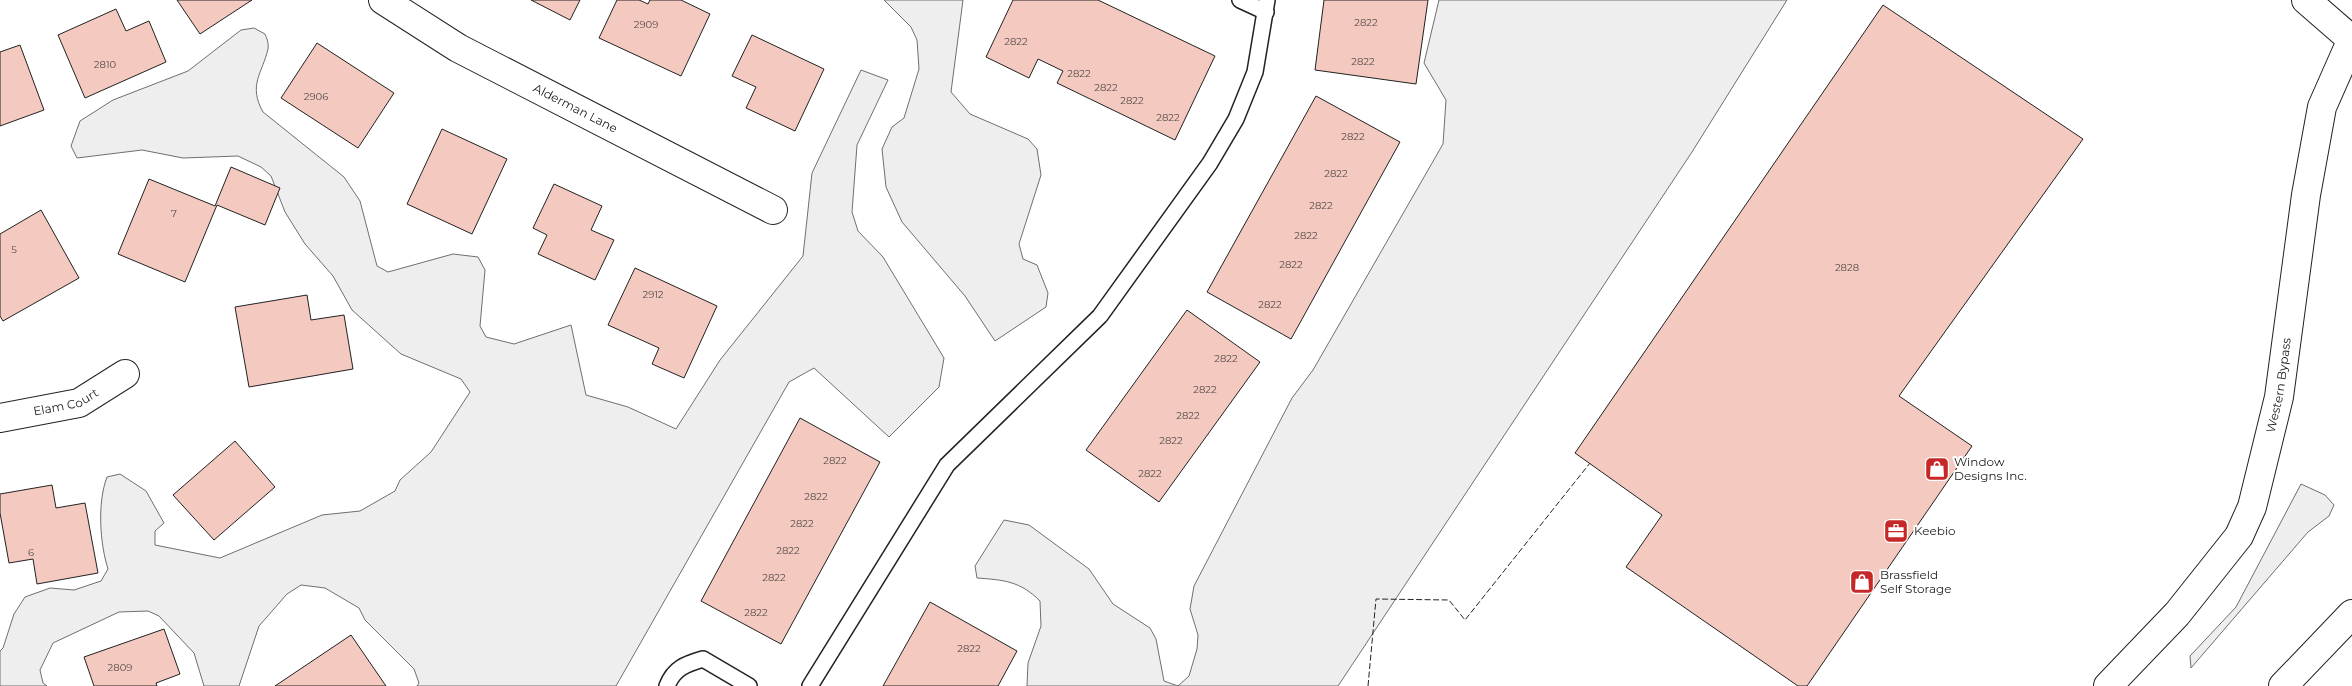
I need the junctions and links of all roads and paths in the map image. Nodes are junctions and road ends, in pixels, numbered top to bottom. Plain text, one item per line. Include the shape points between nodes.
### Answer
1 (383, 0) edge
2 (1240, 0) edge
3 (2306, 0) edge
4 (1266, 6) edge
5 (2352, 39) edge
6 (773, 210) dead end
7 (125, 374) dead end
8 (0, 418) edge
9 (2352, 614) edge
10 (667, 686) edge
11 (749, 686) edge
12 (810, 686) edge
13 (2108, 686) edge
14 (2283, 686) edge

1 - 6 main road, Alderman Lane via 458,48
2 - 4 lane
3 - 5 main road
4 - 12 lane via 1255,72 1236,119 1210,163 1100,316 947,465
5 - 13 main road, Western Bypass via 2322,107 2306,195 2279,396 2252,507 2239,536 2177,614
7 - 8 main road, Elam Court via 78,403
9 - 14 main road
10 - 11 lane via 671,675 684,664 704,659

